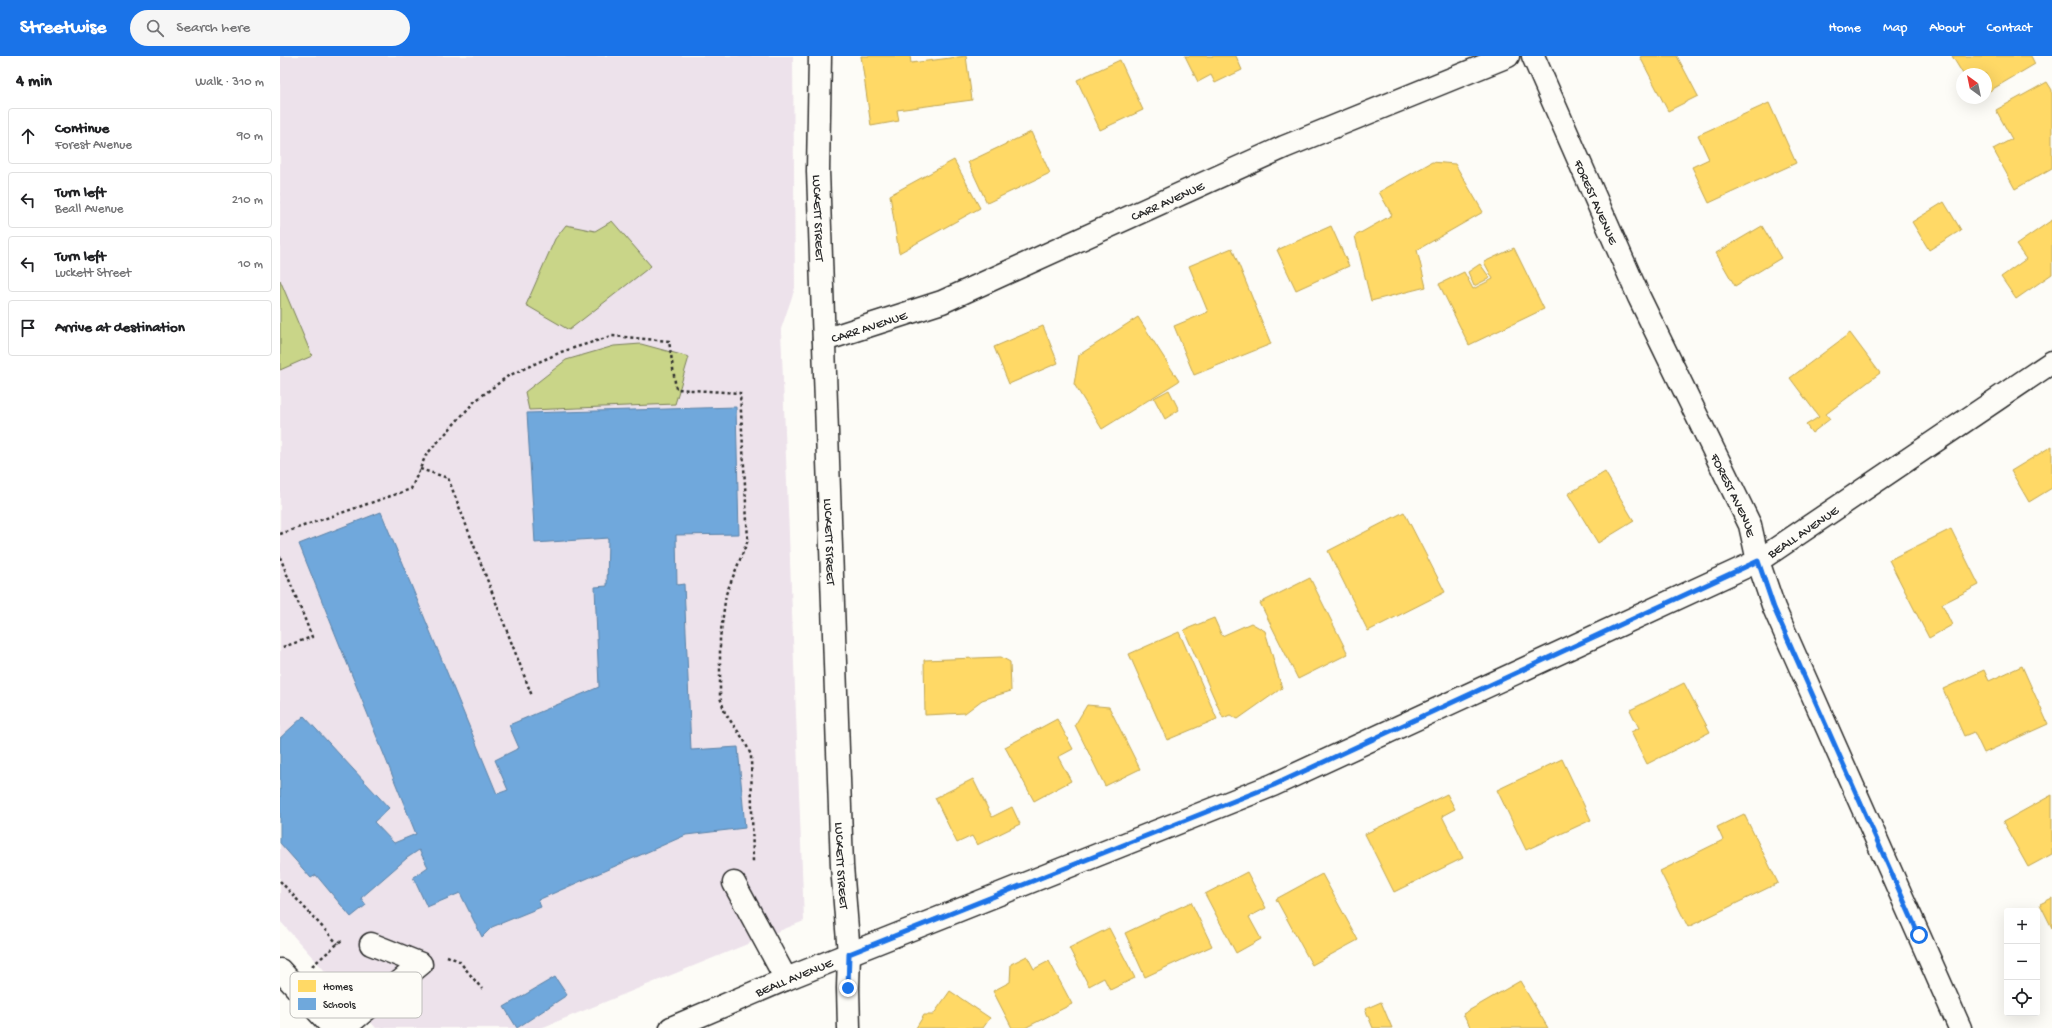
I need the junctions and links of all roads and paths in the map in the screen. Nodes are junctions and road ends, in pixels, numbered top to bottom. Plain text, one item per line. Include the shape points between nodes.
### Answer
1 (820, 56) edge
2 (1508, 56) edge
3 (1533, 56) edge
4 (824, 340) junction
5 (2052, 362) edge
6 (420, 469) junction
7 (280, 534) edge
8 (280, 557) edge
9 (1758, 561) junction
10 (280, 648) edge
11 (532, 696) dead end
12 (753, 867) dead end
13 (280, 881) edge
14 (734, 883) dead end
15 (338, 944) dead end
16 (371, 944) dead end
17 (849, 954) junction
18 (280, 970) edge
19 (411, 972) edge
20 (786, 979) junction
21 (290, 981) edge
22 (324, 1018) edge
23 (356, 1018) edge
24 (333, 1028) edge
25 (344, 1028) edge
26 (670, 1028) edge
27 (849, 1028) edge
28 (1960, 1028) edge

1 - 4 street, LUCKETT STREET via 818,170
2 - 4 street, CARR AVENUE via 1284,147 942,302
3 - 9 street, FOREST AVENUE via 1639,297 1750,526
4 - 17 street, LUCKETT STREET via 842,866
5 - 9 street, BEALL AVENUE
6 - 7 path via 411,489
6 - 11 path via 448,478
6 - 12 path via 426,455 475,401 508,376 561,352 612,336 669,341 676,389 740,393 748,540 726,594 720,638 720,697 725,713 751,755
8 - 10 path via 312,637
9 - 17 street, BEALL AVENUE via 1274,785
9 - 28 street, FOREST AVENUE via 1774,608
13 - 15 path
14 - 20 street
16 - 19 street via 421,964
17 - 20 street, BEALL AVENUE
17 - 27 street, LUCKETT STREET
18 - 21 street
20 - 26 street, BEALL AVENUE
22 - 24 street
23 - 25 street

